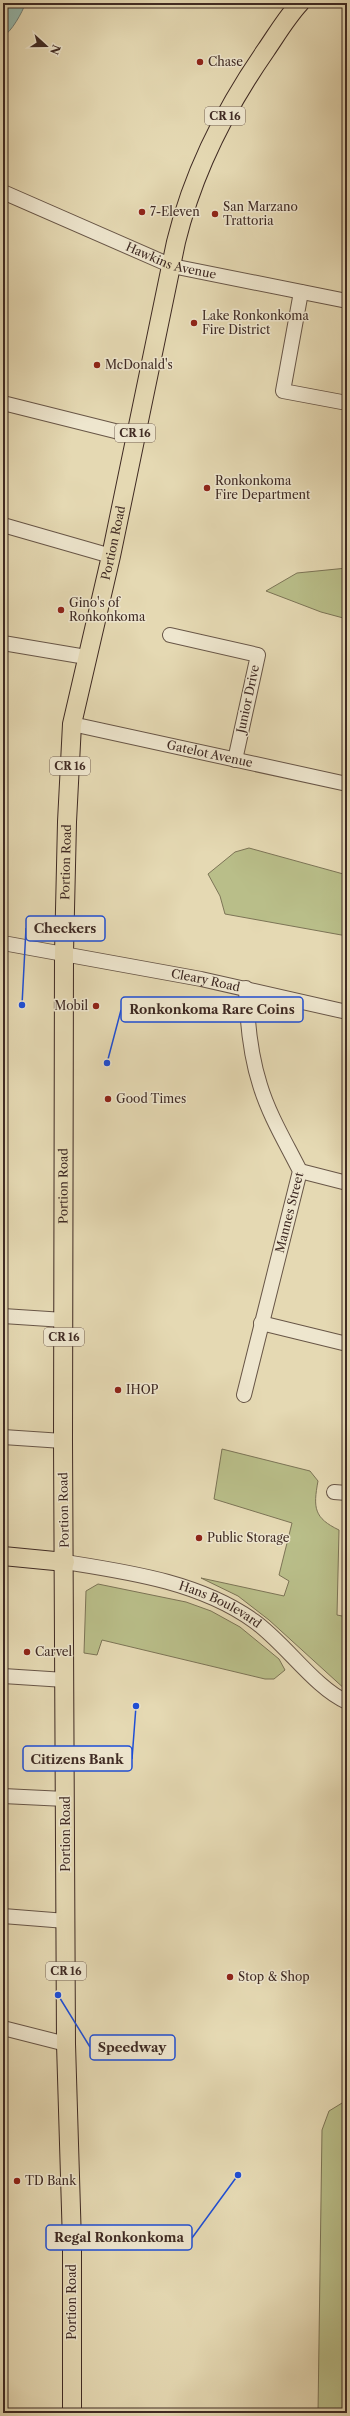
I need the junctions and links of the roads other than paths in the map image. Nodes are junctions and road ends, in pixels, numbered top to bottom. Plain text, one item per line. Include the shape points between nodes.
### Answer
1 (300, 3) edge
2 (3, 192) edge
3 (172, 266) junction
4 (300, 292) junction
5 (347, 301) edge
6 (3, 403) edge
7 (347, 403) edge
8 (135, 436) junction
9 (3, 525) edge
10 (111, 556) junction
11 (170, 635) dead end
12 (3, 643) edge
13 (86, 657) junction
14 (72, 724) junction
15 (235, 760) junction
16 (347, 784) edge
17 (3, 943) edge
18 (64, 953) junction
19 (246, 988) junction
20 (347, 1012) edge
21 (300, 1171) junction
22 (347, 1183) edge
23 (3, 1316) edge
24 (64, 1320) junction
25 (261, 1323) junction
26 (347, 1344) edge
27 (244, 1394) dead end
28 (3, 1437) edge
29 (63, 1441) junction
30 (3, 1556) edge
31 (64, 1562) junction
32 (3, 1676) edge
33 (65, 1680) junction
34 (347, 1702) edge
35 (3, 1796) edge
36 (65, 1799) junction
37 (3, 1916) edge
38 (66, 1921) junction
39 (3, 2028) edge
40 (66, 2044) junction
41 (72, 2413) edge

1 - 3 main road, Portion Road / CR 16 via 252,71 212,140 190,191
2 - 3 street, Hawkins Avenue
3 - 4 street, Hawkins Avenue
3 - 8 main road, Portion Road / CR 16
4 - 5 street, Hawkins Avenue
4 - 7 street via 282,391
6 - 8 street
8 - 10 main road, Portion Road / CR 16
9 - 10 street
10 - 13 main road, Portion Road / CR 16
11 - 15 street, Junior Drive via 258,655
12 - 13 street
13 - 14 main road, Portion Road / CR 16
14 - 15 street, Gatelot Avenue
14 - 18 main road, Portion Road / CR 16
15 - 16 street, Gatelot Avenue
17 - 18 street, Cleary Road
18 - 19 street, Cleary Road
18 - 24 main road, Portion Road / CR 16
19 - 20 street, Cleary Road
19 - 21 street, Mannes Street via 248,1034 259,1084
21 - 22 street
21 - 25 street, Mannes Street
23 - 24 street
24 - 29 main road, Portion Road / CR 16
25 - 26 street
25 - 27 street, Mannes Street
28 - 29 street
29 - 31 main road, Portion Road / CR 16
30 - 31 main road
31 - 33 main road, Portion Road / CR 16
31 - 34 street, Hans Boulevard via 127,1572 174,1584 223,1603 254,1620 336,1697
32 - 33 street
33 - 36 main road, Portion Road / CR 16
35 - 36 street
36 - 38 main road, Portion Road / CR 16
37 - 38 street
38 - 40 main road, Portion Road / CR 16
39 - 40 street
40 - 41 main road, Portion Road / CR 16 via 72,2243

